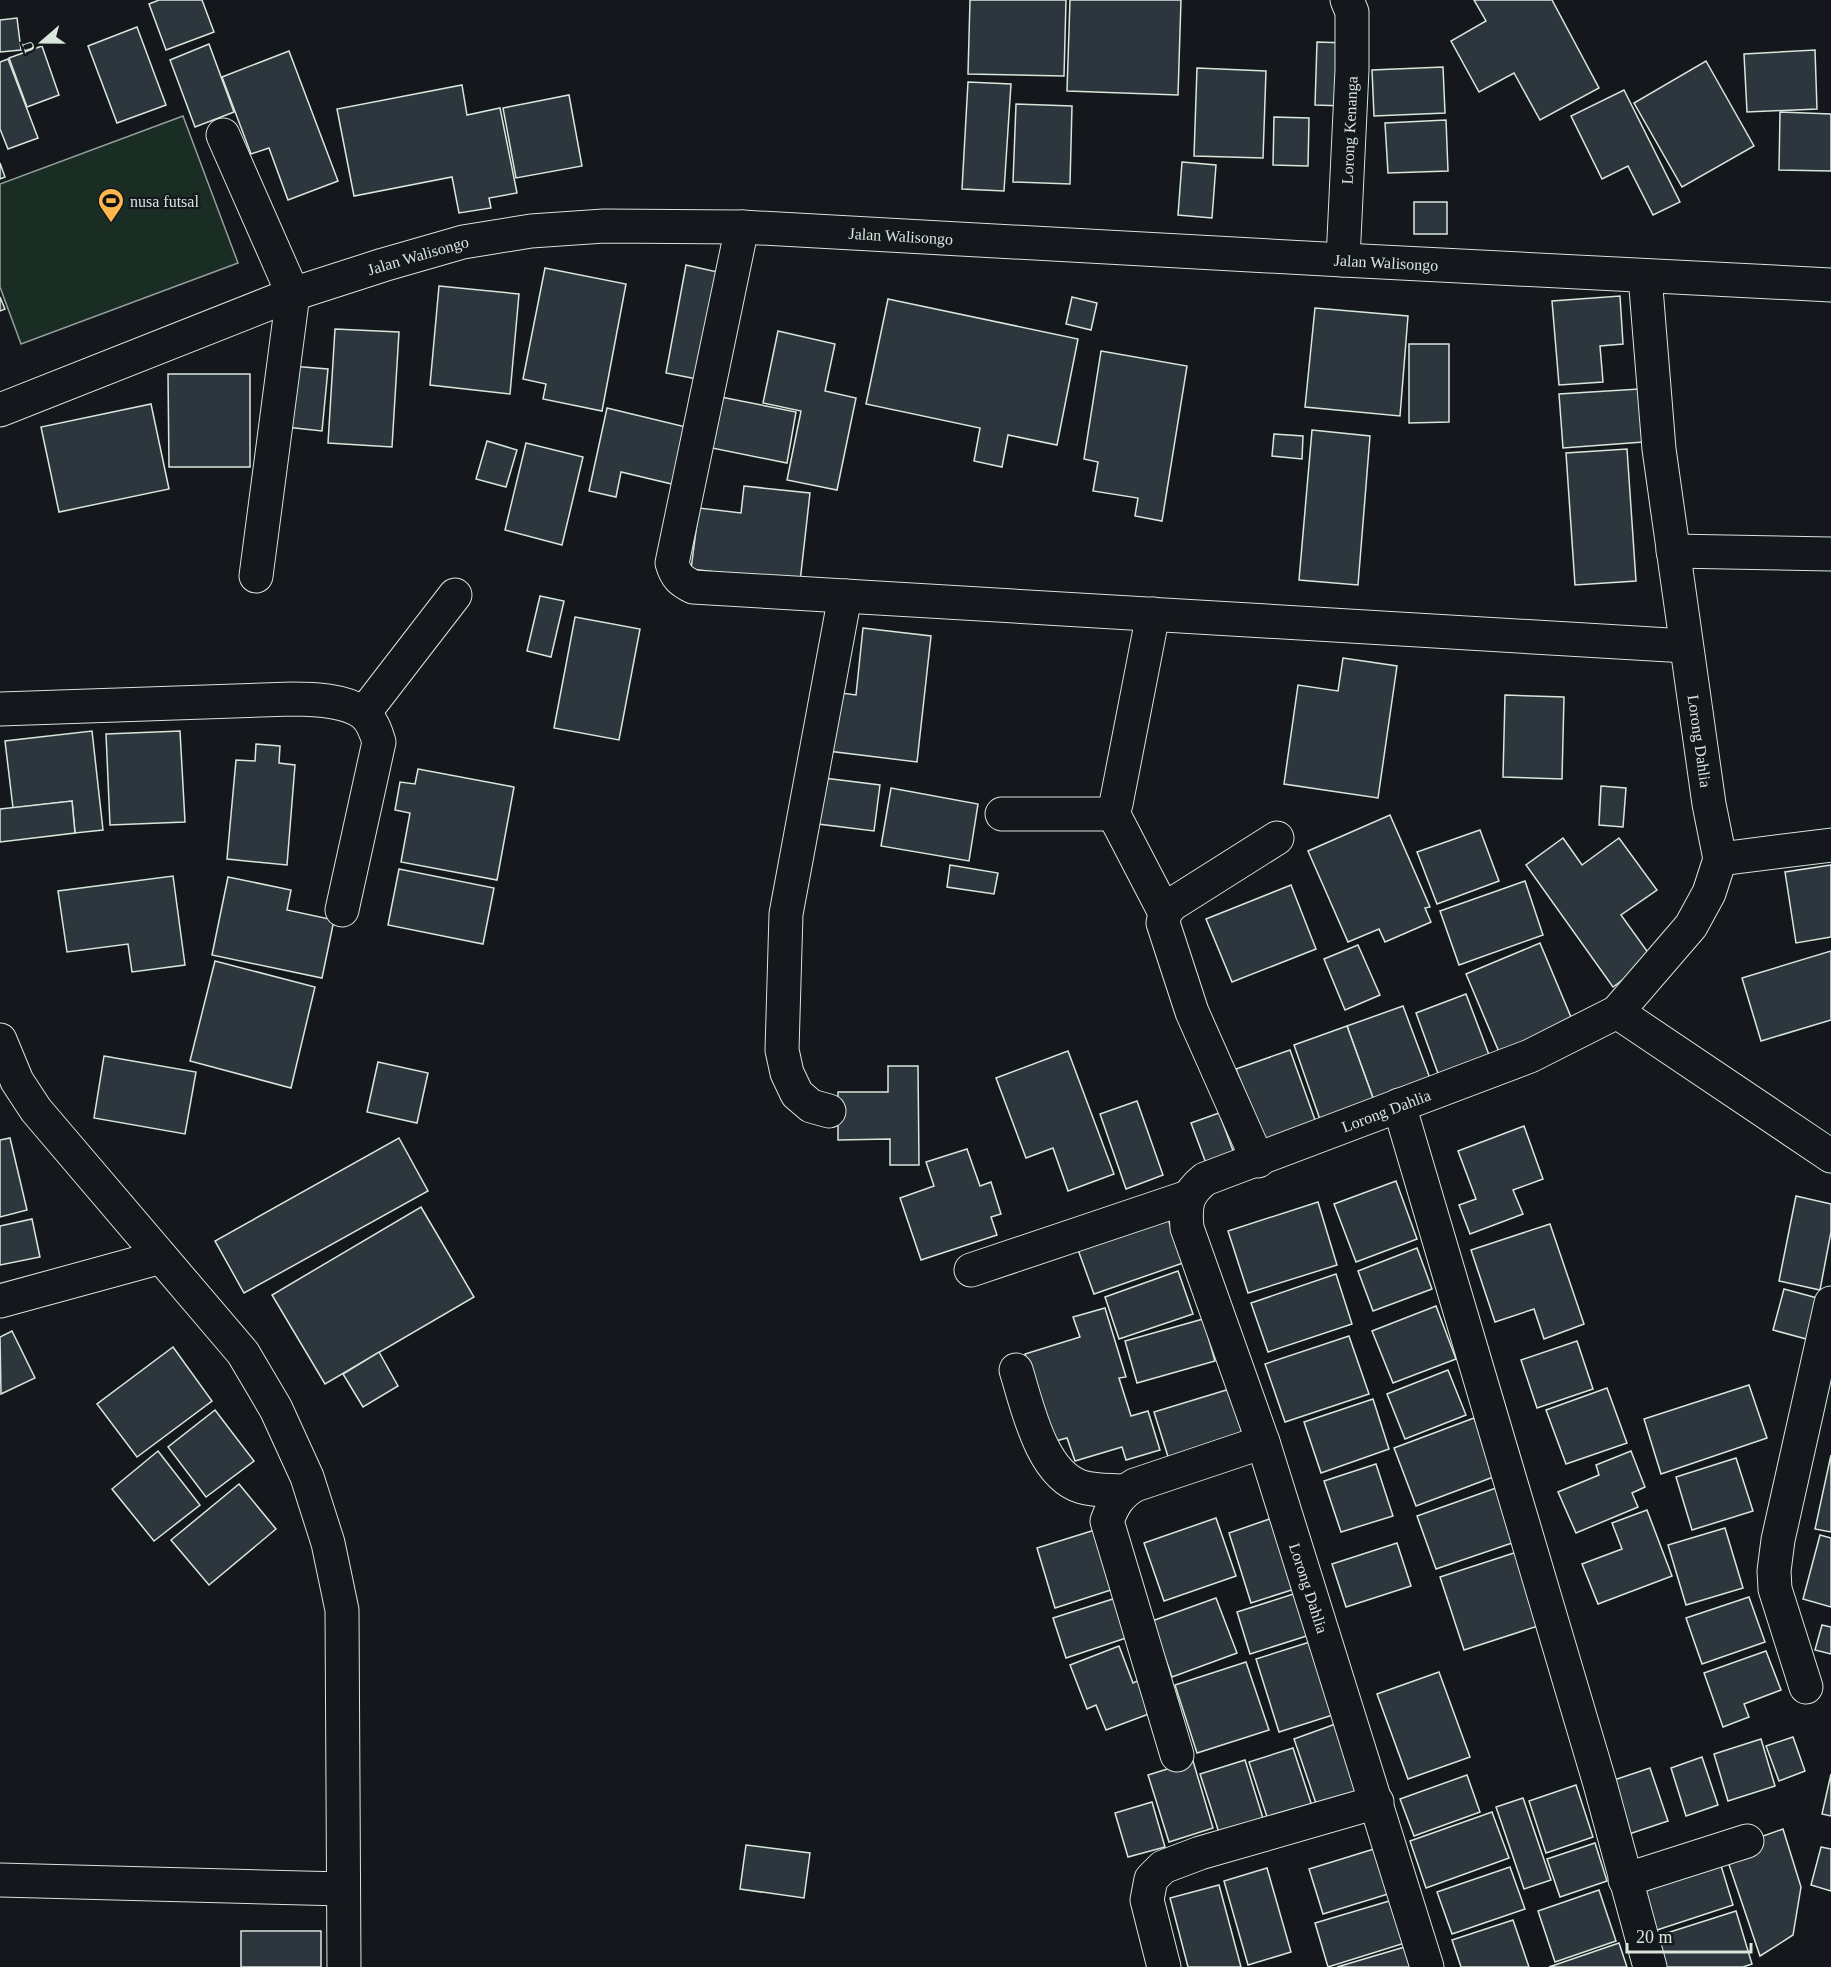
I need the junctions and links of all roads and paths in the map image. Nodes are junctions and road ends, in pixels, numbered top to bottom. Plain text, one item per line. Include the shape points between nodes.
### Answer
1 (1347, 0) edge
2 (223, 135) dead end
3 (742, 226) junction
4 (1343, 260) junction
5 (1645, 276) junction
6 (1831, 285) edge
7 (293, 294) junction
8 (0, 410) edge
9 (1673, 551) junction
10 (1831, 554) edge
11 (256, 576) dead end
12 (455, 595) dead end
13 (845, 596) junction
14 (1153, 614) junction
15 (1686, 646) junction
16 (0, 709) edge
17 (364, 713) junction
18 (1112, 811) junction
19 (1002, 814) dead end
20 (1277, 838) dead end
21 (1831, 845) edge
22 (1720, 859) junction
23 (342, 910) dead end
24 (1165, 913) junction
25 (1617, 1012) junction
26 (0, 1040) edge
27 (1399, 1106) junction
28 (829, 1111) dead end
29 (1831, 1156) edge
30 (1258, 1161) junction
31 (1188, 1197) junction
32 (161, 1257) junction
33 (970, 1270) dead end
34 (0, 1302) edge
35 (1831, 1303) edge
36 (1016, 1370) dead end
37 (1263, 1442) junction
38 (1124, 1491) junction
39 (1806, 1687) dead end
40 (1177, 1755) dead end
41 (1377, 1802) junction
42 (1748, 1841) dead end
43 (0, 1880) edge
44 (1625, 1880) junction
45 (343, 1889) junction
46 (344, 1967) edge
47 (1164, 1967) edge
48 (1427, 1967) edge
49 (1650, 1967) edge

1 - 4 street, Lorong Kenanga via 1352,12 1352,70
2 - 7 street
3 - 4 street, Jalan Walisongo
3 - 7 street, Jalan Walisongo via 604,226 520,233 463,242
3 - 13 street via 672,563 675,574 693,588
4 - 5 street, Jalan Walisongo
5 - 6 street, Jalan Walisongo
5 - 9 street, Lorong Dahlia via 1659,449
7 - 8 street, Jalan Walisongo
7 - 11 street
9 - 10 street
9 - 15 street, Lorong Dahlia
12 - 17 street
13 - 14 street
13 - 28 street via 786,914 782,1039 787,1073 797,1094 811,1106
14 - 15 street
14 - 18 street
15 - 22 street, Lorong Dahlia
16 - 17 street via 321,699
17 - 23 street via 379,742
18 - 19 street
18 - 24 street
20 - 24 street via 1170,905
21 - 22 street
22 - 25 street, Lorong Dahlia via 1709,893 1691,926
24 - 30 street via 1163,923 1192,1012
25 - 27 street, Lorong Dahlia via 1530,1056
25 - 29 street
26 - 32 street via 17,1081 36,1110
27 - 30 street, Lorong Dahlia
27 - 44 street
30 - 31 street, Lorong Dahlia via 1205,1179
31 - 33 street
31 - 37 street, Lorong Dahlia via 1187,1228
32 - 34 street
32 - 45 street via 243,1353 276,1409 307,1478 327,1543 342,1610
35 - 39 street via 1774,1571 1775,1589
36 - 38 street via 1040,1445 1051,1463 1081,1487
37 - 38 street
37 - 41 street, Lorong Dahlia
38 - 40 street via 1113,1504 1107,1521
41 - 47 street via 1162,1867 1151,1879 1147,1900
41 - 48 street, Lorong Dahlia
42 - 44 street
43 - 45 street
44 - 49 street
45 - 46 street

